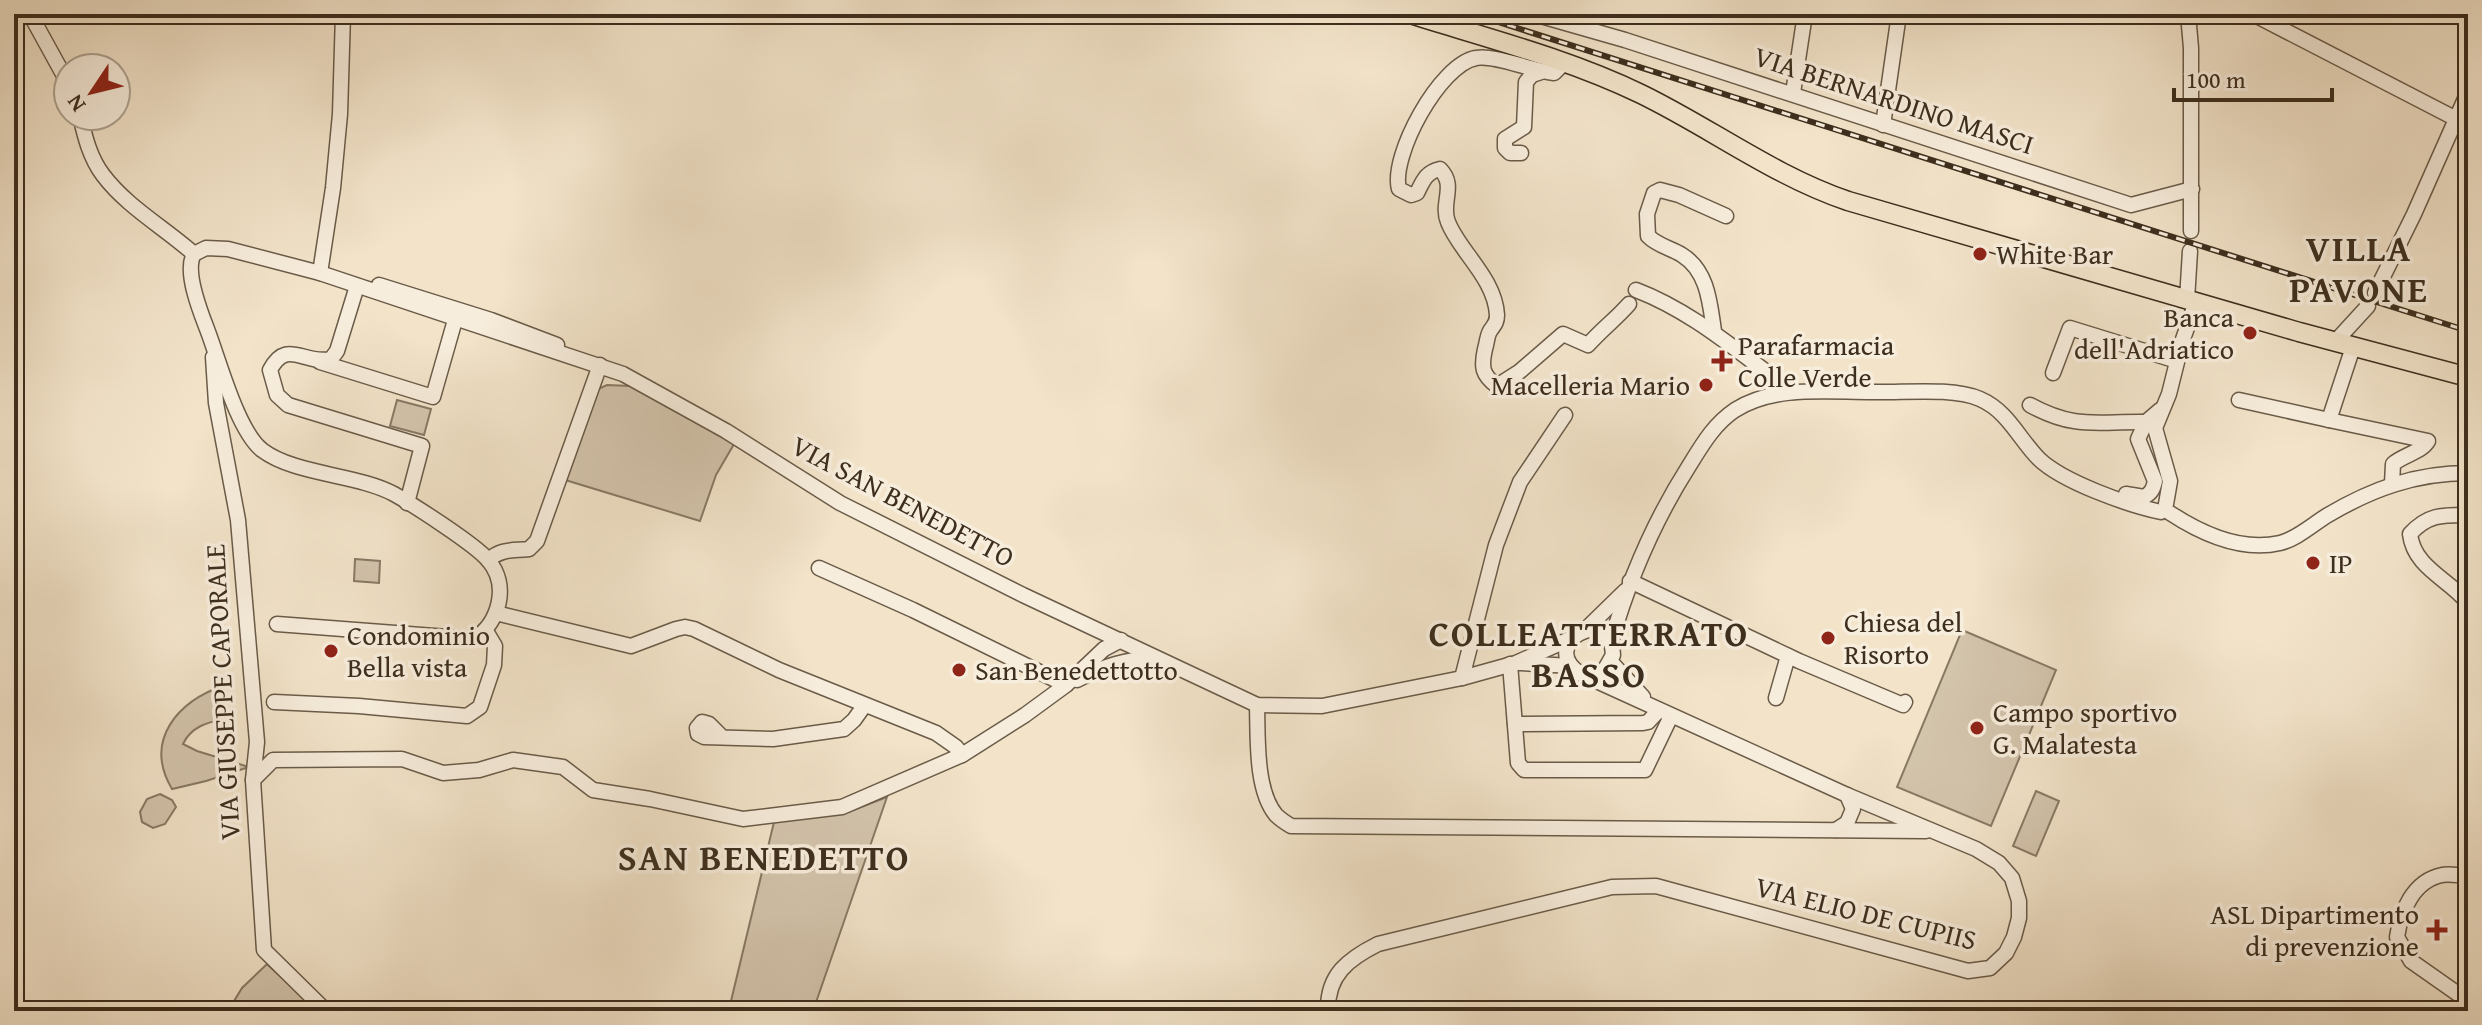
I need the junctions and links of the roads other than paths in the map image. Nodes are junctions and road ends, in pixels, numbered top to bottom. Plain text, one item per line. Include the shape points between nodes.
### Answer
1 (30, 14) edge
2 (343, 14) edge
3 (1410, 14) edge
4 (1534, 14) edge
5 (1805, 14) edge
6 (1899, 14) edge
7 (2188, 14) edge
8 (2253, 14) edge
9 (52, 54) edge
10 (1563, 64) junction
11 (1541, 72) junction
12 (2468, 92) edge
13 (1793, 93) junction
14 (2461, 122) edge
15 (1883, 125) junction
16 (83, 132) edge
17 (1521, 153) dead end
18 (2192, 189) junction
19 (1726, 216) dead end
20 (2191, 231) dead end
21 (2190, 251) dead end
22 (194, 254) junction
23 (320, 273) junction
24 (357, 286) junction
25 (1636, 290) dead end
26 (2191, 301) junction
27 (1629, 304) dead end
28 (455, 320) junction
29 (1714, 331) junction
30 (213, 345) junction
31 (2344, 345) junction
32 (2407, 360) junction
33 (2177, 361) junction
34 (320, 362) junction
35 (600, 365) junction
36 (2468, 365) edge
37 (2053, 373) dead end
38 (2468, 377) edge
39 (2468, 389) edge
40 (1794, 392) junction
41 (2239, 400) dead end
42 (2030, 405) dead end
43 (2163, 407) junction
44 (1565, 415) dead end
45 (2329, 420) junction
46 (2146, 422) junction
47 (2059, 473) junction
48 (2468, 473) edge
49 (2392, 484) junction
50 (407, 503) junction
51 (2165, 510) junction
52 (2468, 515) edge
53 (488, 560) junction
54 (819, 568) dead end
55 (1628, 586) junction
56 (2468, 603) edge
57 (496, 613) junction
58 (277, 624) dead end
59 (1093, 627) junction
60 (486, 631) junction
61 (1579, 634) junction
62 (1121, 640) junction
63 (1611, 642) junction
64 (1788, 656) junction
65 (1161, 658) junction
66 (1103, 659) junction
67 (1611, 662) junction
68 (1513, 664) junction
69 (1571, 666) junction
70 (1587, 676) junction
71 (1462, 678) junction
72 (1066, 685) junction
73 (1776, 698) dead end
74 (274, 702) dead end
75 (1905, 702) dead end
76 (1257, 705) junction
77 (864, 706) junction
78 (1661, 711) junction
79 (1515, 724) junction
80 (722, 737) dead end
81 (962, 755) junction
82 (253, 780) junction
83 (1847, 795) junction
84 (1836, 830) junction
85 (1932, 831) junction
86 (2468, 876) edge
87 (2468, 1001) edge
88 (326, 1011) edge
89 (1328, 1011) edge

1 - 9 street
2 - 23 street via 335,173
3 - 10 main road
4 - 13 street, VIA BERNARDINO MASCI
5 - 13 street
6 - 15 street
7 - 18 street
8 - 14 street
10 - 11 street via 1554,73
10 - 26 main road via 1655,101 1833,196
11 - 17 street via 1526,82 1524,127 1505,139 1510,153
11 - 27 street via 1480,57 1452,71 1415,123 1397,174 1399,189 1411,195 1432,171 1440,169 1447,176 1448,225 1477,264 1496,307 1482,365 1485,377 1497,386 1563,334 1588,345
12 - 14 street
13 - 15 street, VIA BERNARDINO MASCI
14 - 31 street
15 - 18 street, VIA BERNARDINO MASCI via 2131,205
16 - 22 street via 103,175
18 - 20 street
19 - 29 street via 1660,190 1647,214 1648,236 1691,261 1705,283
21 - 26 street
22 - 23 street, VIA SAN BENEDETTO via 206,248 228,249
22 - 30 street via 189,266
23 - 24 street, VIA SAN BENEDETTO
23 - 35 street via 408,292 541,338
24 - 28 street, VIA SAN BENEDETTO
24 - 34 street via 337,351
25 - 29 street via 1667,301
26 - 31 main road
26 - 33 street
28 - 34 street via 433,397
28 - 35 street, VIA SAN BENEDETTO
29 - 40 street
30 - 50 street via 245,431 261,449 280,460 392,493
30 - 82 street, VIA GIUSEPPE CAPORALE via 216,403 238,520 257,742
31 - 32 main road
31 - 45 street
32 - 36 main road
32 - 38 main road
32 - 39 main road
33 - 37 street via 2063,326
33 - 43 street
34 - 50 street via 288,353 277,357 270,370 277,395 288,405 422,446
35 - 53 street via 537,541 529,549 508,549
35 - 59 street, VIA SAN BENEDETTO via 660,392 840,503
40 - 47 street via 1948,393 1980,399 2006,416 2031,450
40 - 55 street via 1736,410 1712,430 1664,507
41 - 45 street
42 - 46 street via 2092,425
43 - 46 street
43 - 51 street via 2155,428 2170,481
44 - 71 street via 1520,482 1496,545
45 - 49 street via 2428,441 2393,464
46 - 47 street via 2138,439 2155,481 2151,493 2144,497
47 - 51 street via 2129,503
48 - 49 street via 2439,473
49 - 51 street via 2358,498 2284,543 2261,546 2213,538
50 - 53 street
52 - 56 street via 2435,515 2410,534 2420,560
53 - 57 street via 500,590
54 - 72 street
55 - 61 street
55 - 63 street
55 - 64 street
57 - 60 street
57 - 77 street via 631,646 685,627
58 - 60 street via 474,639
59 - 62 street, VIA SAN BENEDETTO
59 - 66 street via 1103,643
60 - 74 street via 495,646 494,665 480,707 467,716
61 - 63 street via 1600,632
61 - 68 street
61 - 69 street via 1567,652
62 - 65 street, VIA SAN BENEDETTO
62 - 66 street
63 - 67 street
64 - 73 street
64 - 75 street
65 - 66 street
65 - 76 street, VIA SAN BENEDETTO
66 - 72 street
67 - 70 street via 1604,671
67 - 78 street
68 - 69 street
68 - 71 street, VIA SAN BENEDETTO
68 - 79 street
69 - 70 street
70 - 78 street, VIA ELIO DE CUPIIS
71 - 76 street, VIA SAN BENEDETTO via 1322,706
72 - 81 street
76 - 84 street via 1266,798 1291,826
77 - 80 street via 844,729 773,739
77 - 81 street via 936,733
78 - 79 street via 1643,723
78 - 79 street via 1647,766 1640,772 1524,770 1518,763
78 - 83 street, VIA ELIO DE CUPIIS
81 - 82 street via 842,807 743,819 593,790 563,767 513,760 443,773 402,759 273,760
82 - 88 street, VIA GIUSEPPE CAPORALE via 264,950
83 - 84 street via 1853,809 1847,823
83 - 85 street, VIA ELIO DE CUPIIS
84 - 85 street
85 - 89 street, VIA ELIO DE CUPIIS via 1976,849 2012,878 2019,918 2006,953 1990,968 1968,971 1656,886 1612,887 1378,944 1351,957 1336,976
86 - 87 street via 2442,875 2417,887 2400,916 2397,937 2411,961

